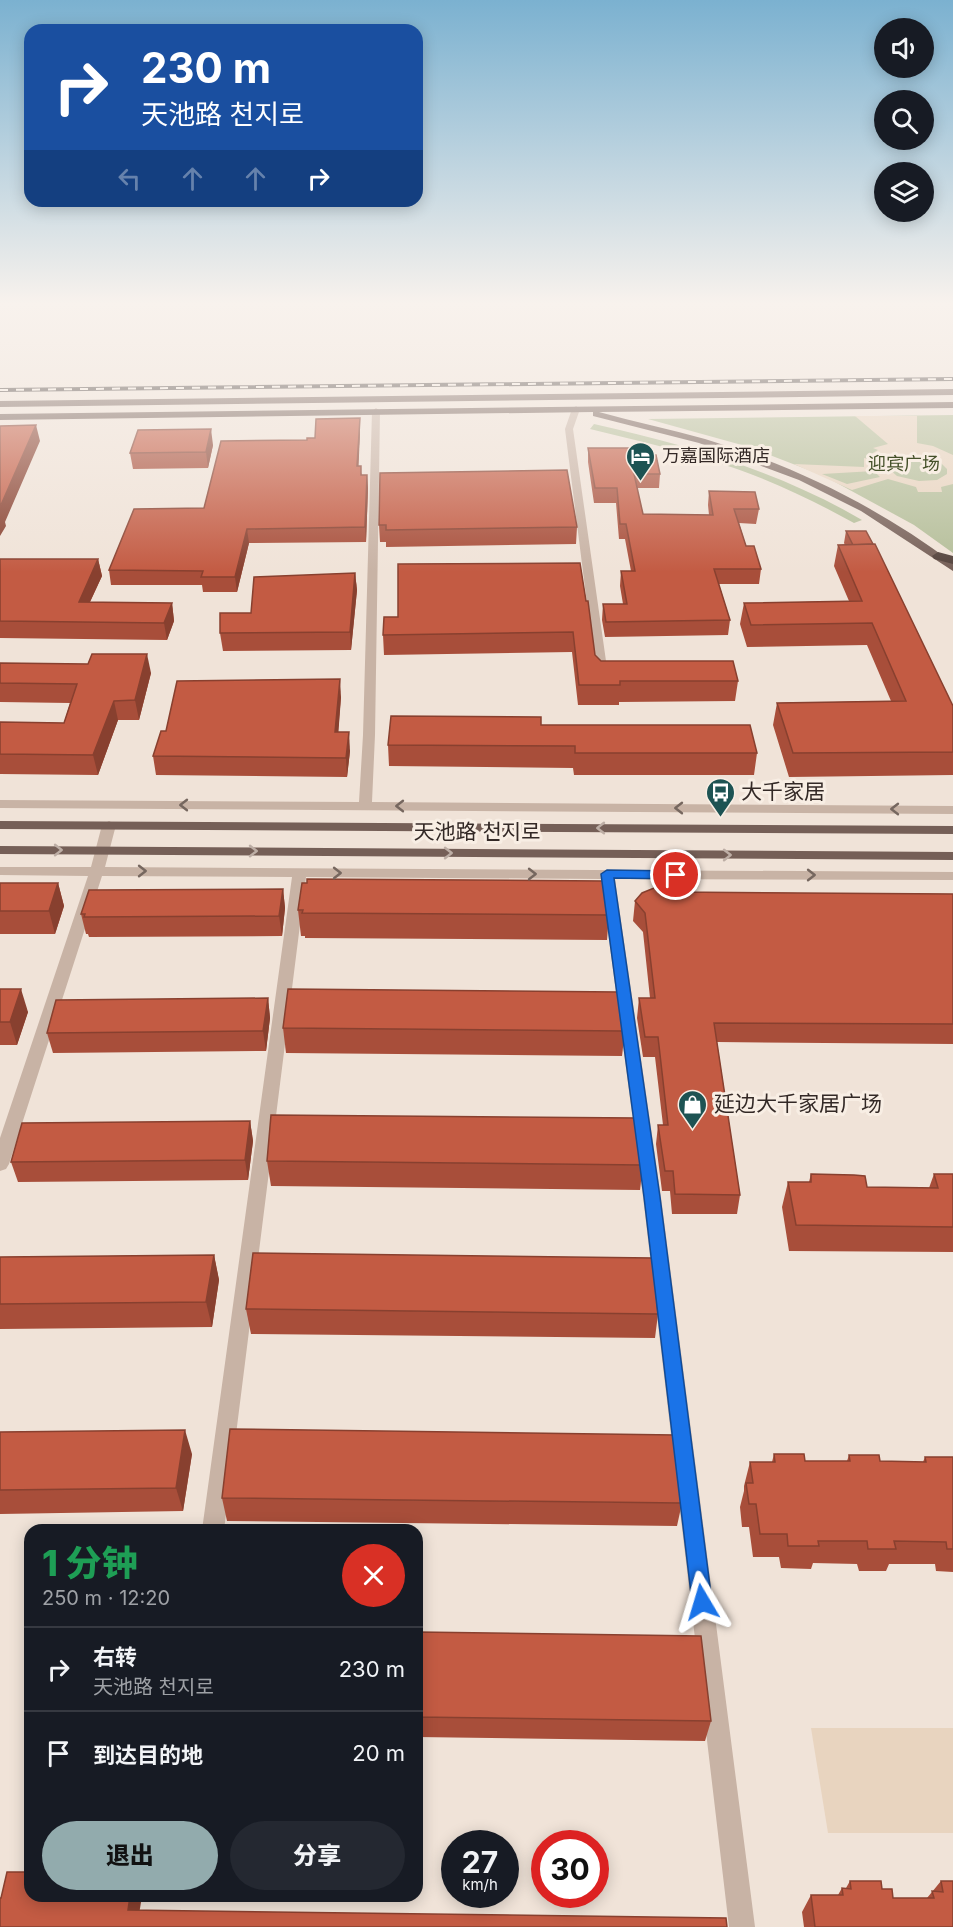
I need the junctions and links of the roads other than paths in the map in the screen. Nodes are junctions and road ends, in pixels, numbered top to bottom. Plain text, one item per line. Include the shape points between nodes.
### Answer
1 (953, 393) edge
2 (532, 396) junction
3 (0, 404) edge
4 (953, 405) edge
5 (576, 409) junction
6 (376, 411) junction
7 (0, 417) edge
8 (938, 556) junction
9 (953, 560) edge
10 (953, 568) edge
11 (602, 675) edge
12 (0, 804) edge
13 (365, 806) junction
14 (953, 810) edge
15 (0, 825) edge
16 (109, 825) junction
17 (953, 830) edge
18 (0, 850) edge
19 (102, 850) junction
20 (953, 856) edge
21 (0, 871) edge
22 (97, 871) junction
23 (300, 872) junction
24 (607, 874) junction
25 (953, 876) edge
26 (0, 1164) edge
27 (214, 1524) edge
28 (742, 1927) edge

1 - 2 main road
2 - 3 main road
2 - 5 main road
4 - 5 main road
5 - 6 main road
5 - 8 main road via 701,441 800,476 871,511
5 - 11 street via 569,429
6 - 7 main road
6 - 13 street
8 - 9 highway
8 - 10 main road
13 -> 12 street, 天池路 천지로
14 -> 13 street, 天池路 천지로
15 - 16 main road, 天池路 천지로
17 -> 16 main road, 天池路 천지로
16 - 19 street
18 -> 19 main road, 天池路 천지로
19 -> 20 main road, 天池路 천지로
19 - 22 street
21 - 22 street, 天池路 천지로
22 -> 23 street, 天池路 천지로
22 - 26 street
23 -> 24 street, 天池路 천지로
23 - 27 street
24 -> 25 street, 天池路 천지로
24 - 28 street via 652,1197

